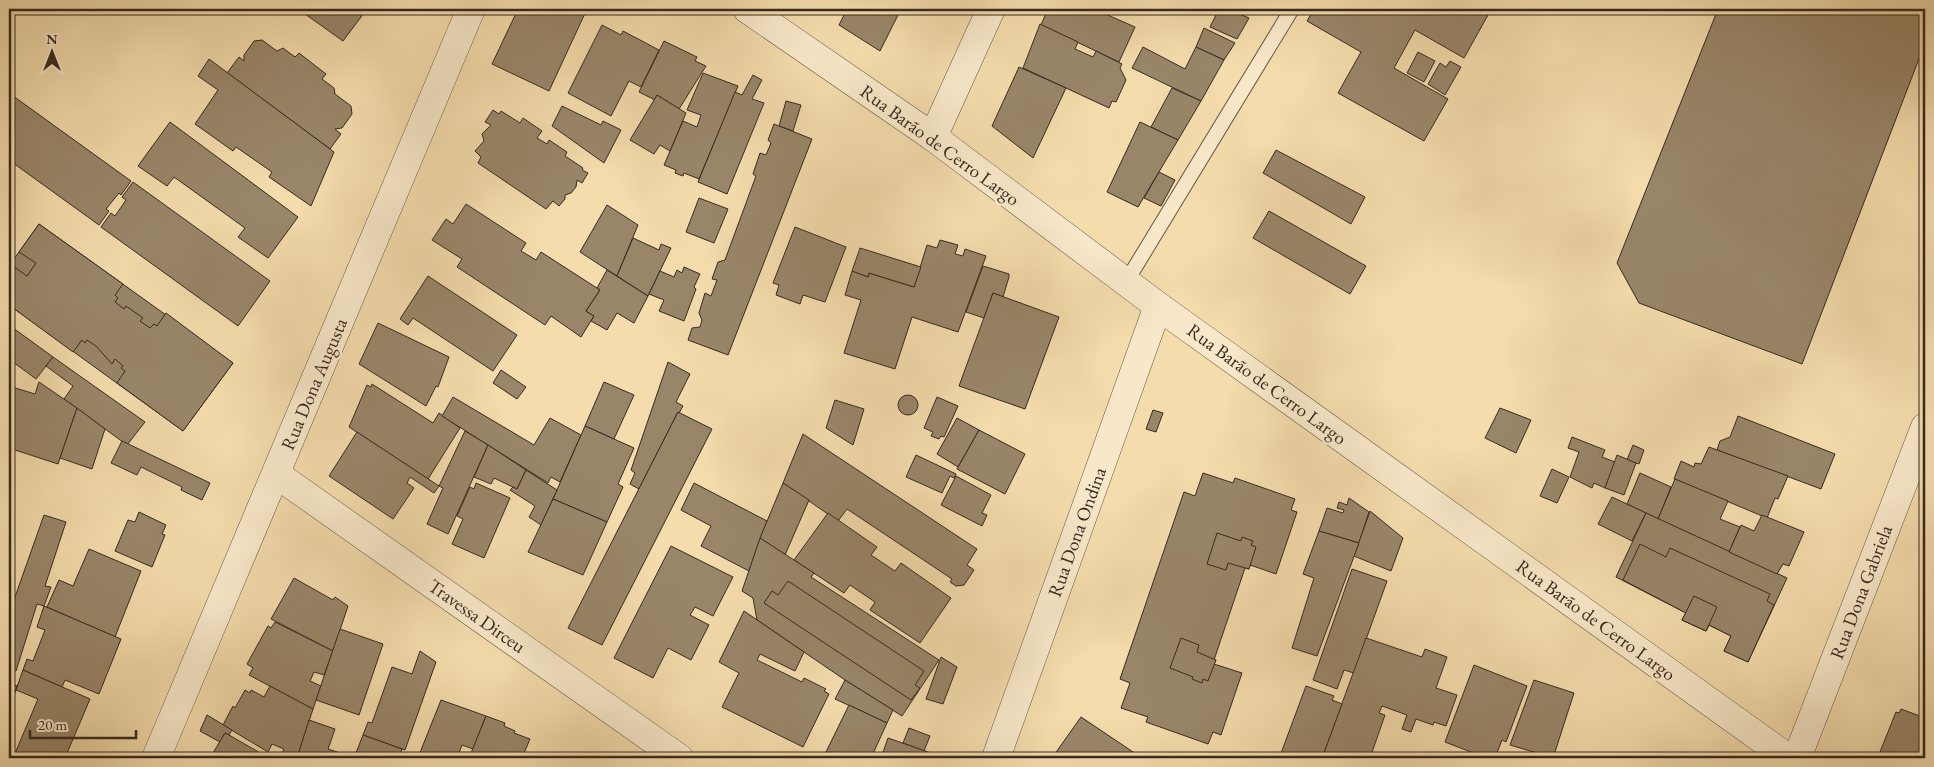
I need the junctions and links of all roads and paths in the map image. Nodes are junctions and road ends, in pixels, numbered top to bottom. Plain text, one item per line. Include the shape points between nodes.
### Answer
1 (471, 9) edge
2 (747, 9) edge
3 (991, 9) edge
4 (1292, 9) edge
5 (933, 137) junction
6 (1126, 282) junction
7 (1158, 306) junction
8 (1925, 427) edge
9 (276, 474) junction
10 (156, 758) edge
11 (679, 758) edge
12 (996, 758) edge
13 (1788, 758) edge
14 (1797, 758) edge

1 - 9 street, Rua Dona Augusta
2 - 5 street, Rua Barão de Cerro Largo
3 - 5 street
4 - 6 lane
5 - 6 street, Rua Barão de Cerro Largo
6 - 7 street, Rua Barão de Cerro Largo
7 - 12 street, Rua Dona Ondina
7 - 13 street, Rua Barão de Cerro Largo
8 - 14 street, Rua Dona Gabriela
9 - 10 street, Rua Dona Augusta
9 - 11 street, Travessa Dirceu

